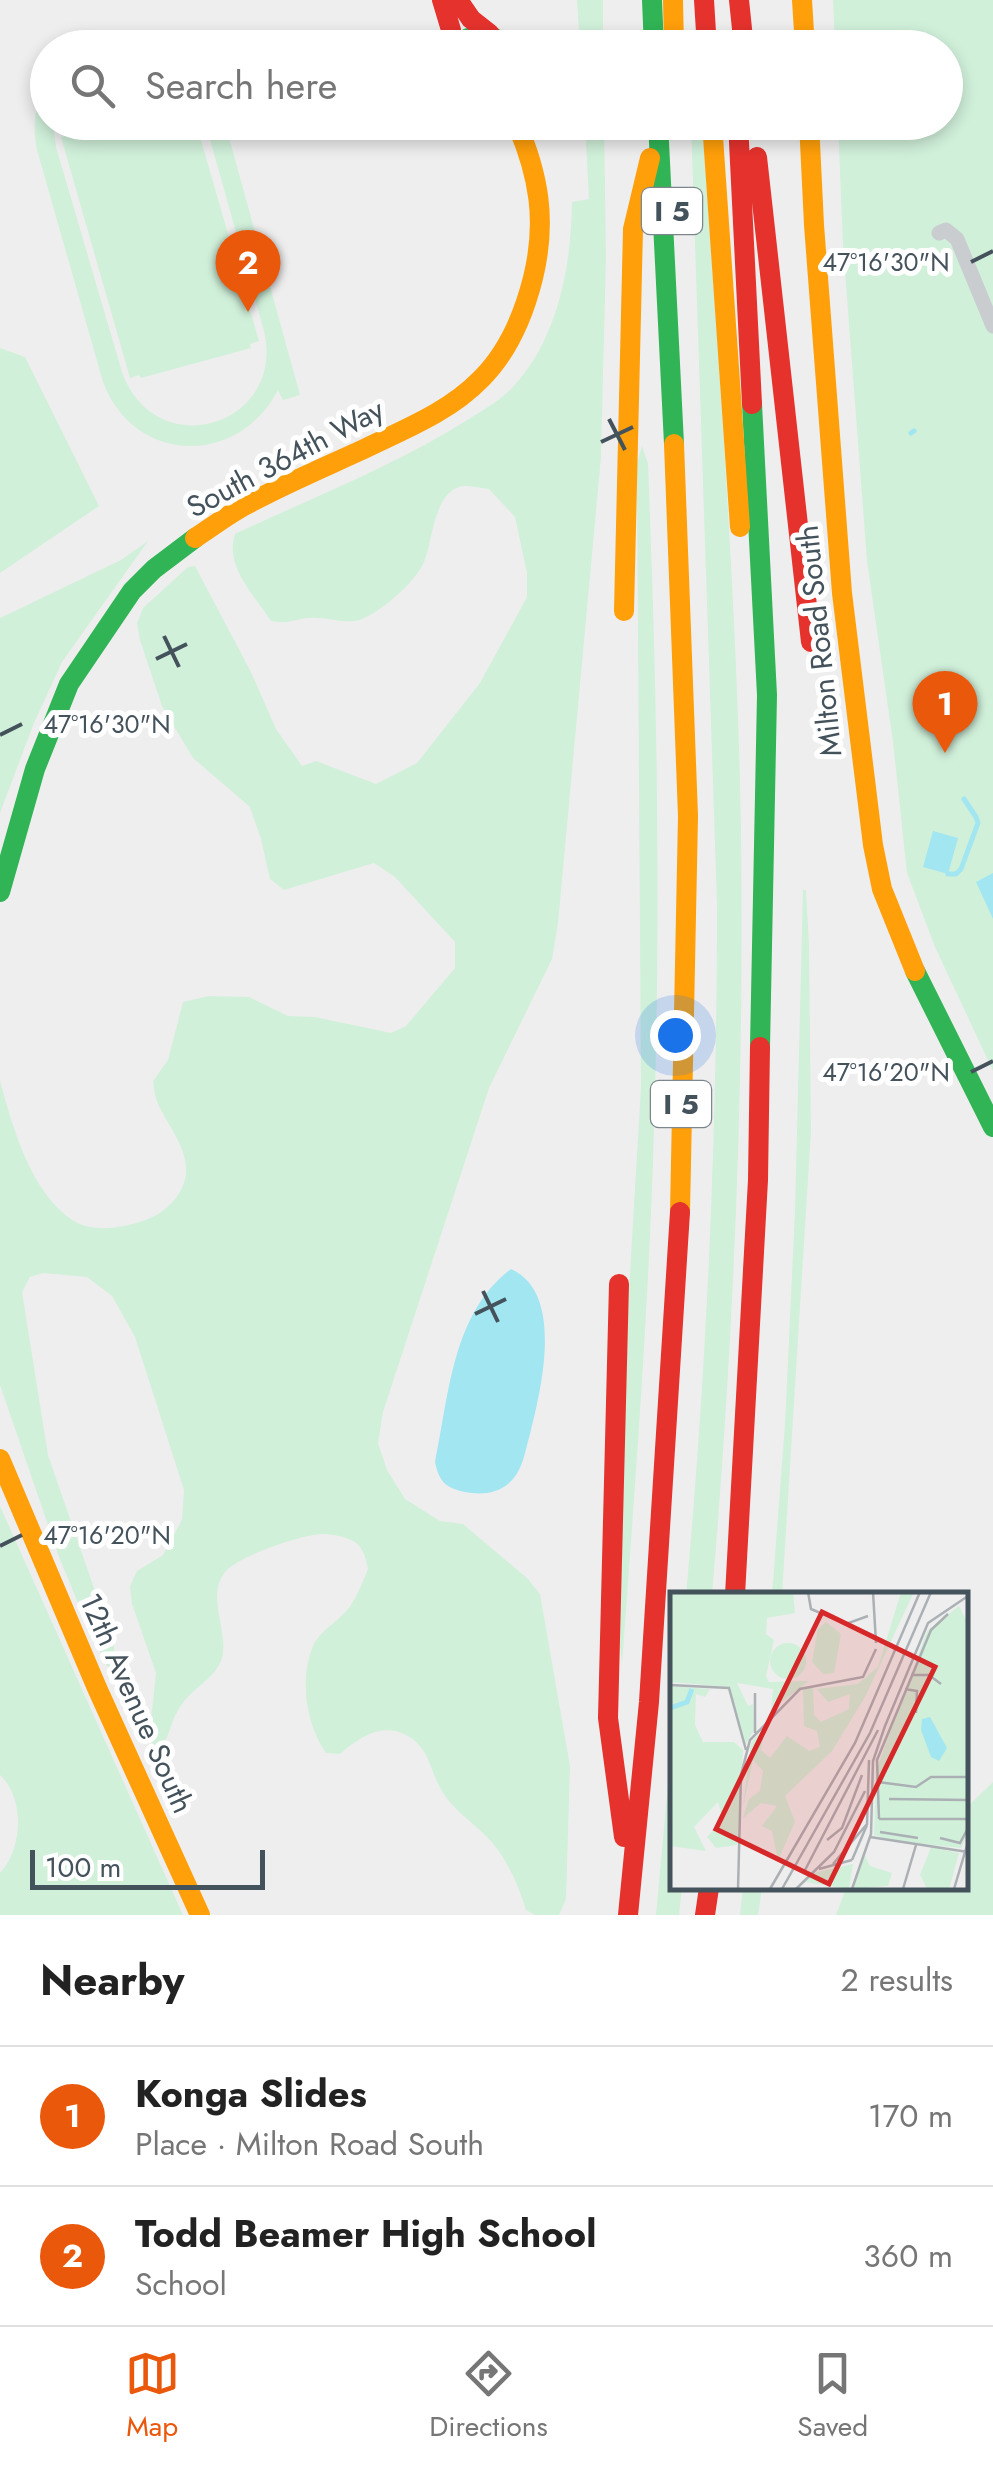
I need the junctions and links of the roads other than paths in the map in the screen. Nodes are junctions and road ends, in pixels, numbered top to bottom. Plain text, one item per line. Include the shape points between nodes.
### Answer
1 (442, 0) edge
2 (458, 0) edge
3 (652, 0) edge
4 (672, 0) edge
5 (704, 0) edge
6 (736, 0) edge
7 (802, 0) edge
8 (451, 30) edge
9 (485, 30) edge
10 (653, 30) edge
11 (673, 30) edge
12 (706, 30) edge
13 (735, 30) edge
14 (741, 30) edge
15 (804, 30) edge
16 (510, 140) edge
17 (524, 140) edge
18 (659, 140) edge
19 (664, 140) edge
20 (713, 140) edge
21 (739, 140) edge
22 (755, 140) edge
23 (810, 140) edge
24 (538, 196) junction
25 (939, 233) dead end
26 (993, 326) edge
27 (624, 612) dead end
28 (812, 642) dead end
29 (766, 680) junction
30 (0, 892) edge
31 (993, 1127) edge
32 (619, 1284) dead end
33 (0, 1459) edge
34 (735, 1592) edge
35 (630, 1879) junction
36 (709, 1890) edge
37 (629, 1912) edge
38 (200, 1915) edge
39 (705, 1915) edge

1 - 8 main road
2 - 9 main road
3 - 10 main road
4 - 11 main road
5 - 12 main road
6 - 13 main road
6 - 14 main road
7 - 15 main road
16 - 24 main road, South 364th Way
17 - 24 main road, South 364th Way
18 - 27 main road via 633,229
19 - 35 main road, I 5 via 688,816 680,1205 649,1702
20 - 29 main road, I 5 via 748,641
21 - 29 main road, I 5
22 - 28 main road
23 - 31 main road, Milton Road South via 842,594 873,845 897,930
24 - 30 main road, South 364th Way via 542,225 534,276 518,325 492,368 428,418 214,524 132,591 68,684
25 - 26 street via 958,238
29 - 34 main road, I 5 via 758,1180
32 - 35 main road via 608,1718
33 - 38 main road, 12th Avenue South
35 - 37 main road, I 5
36 - 39 main road

